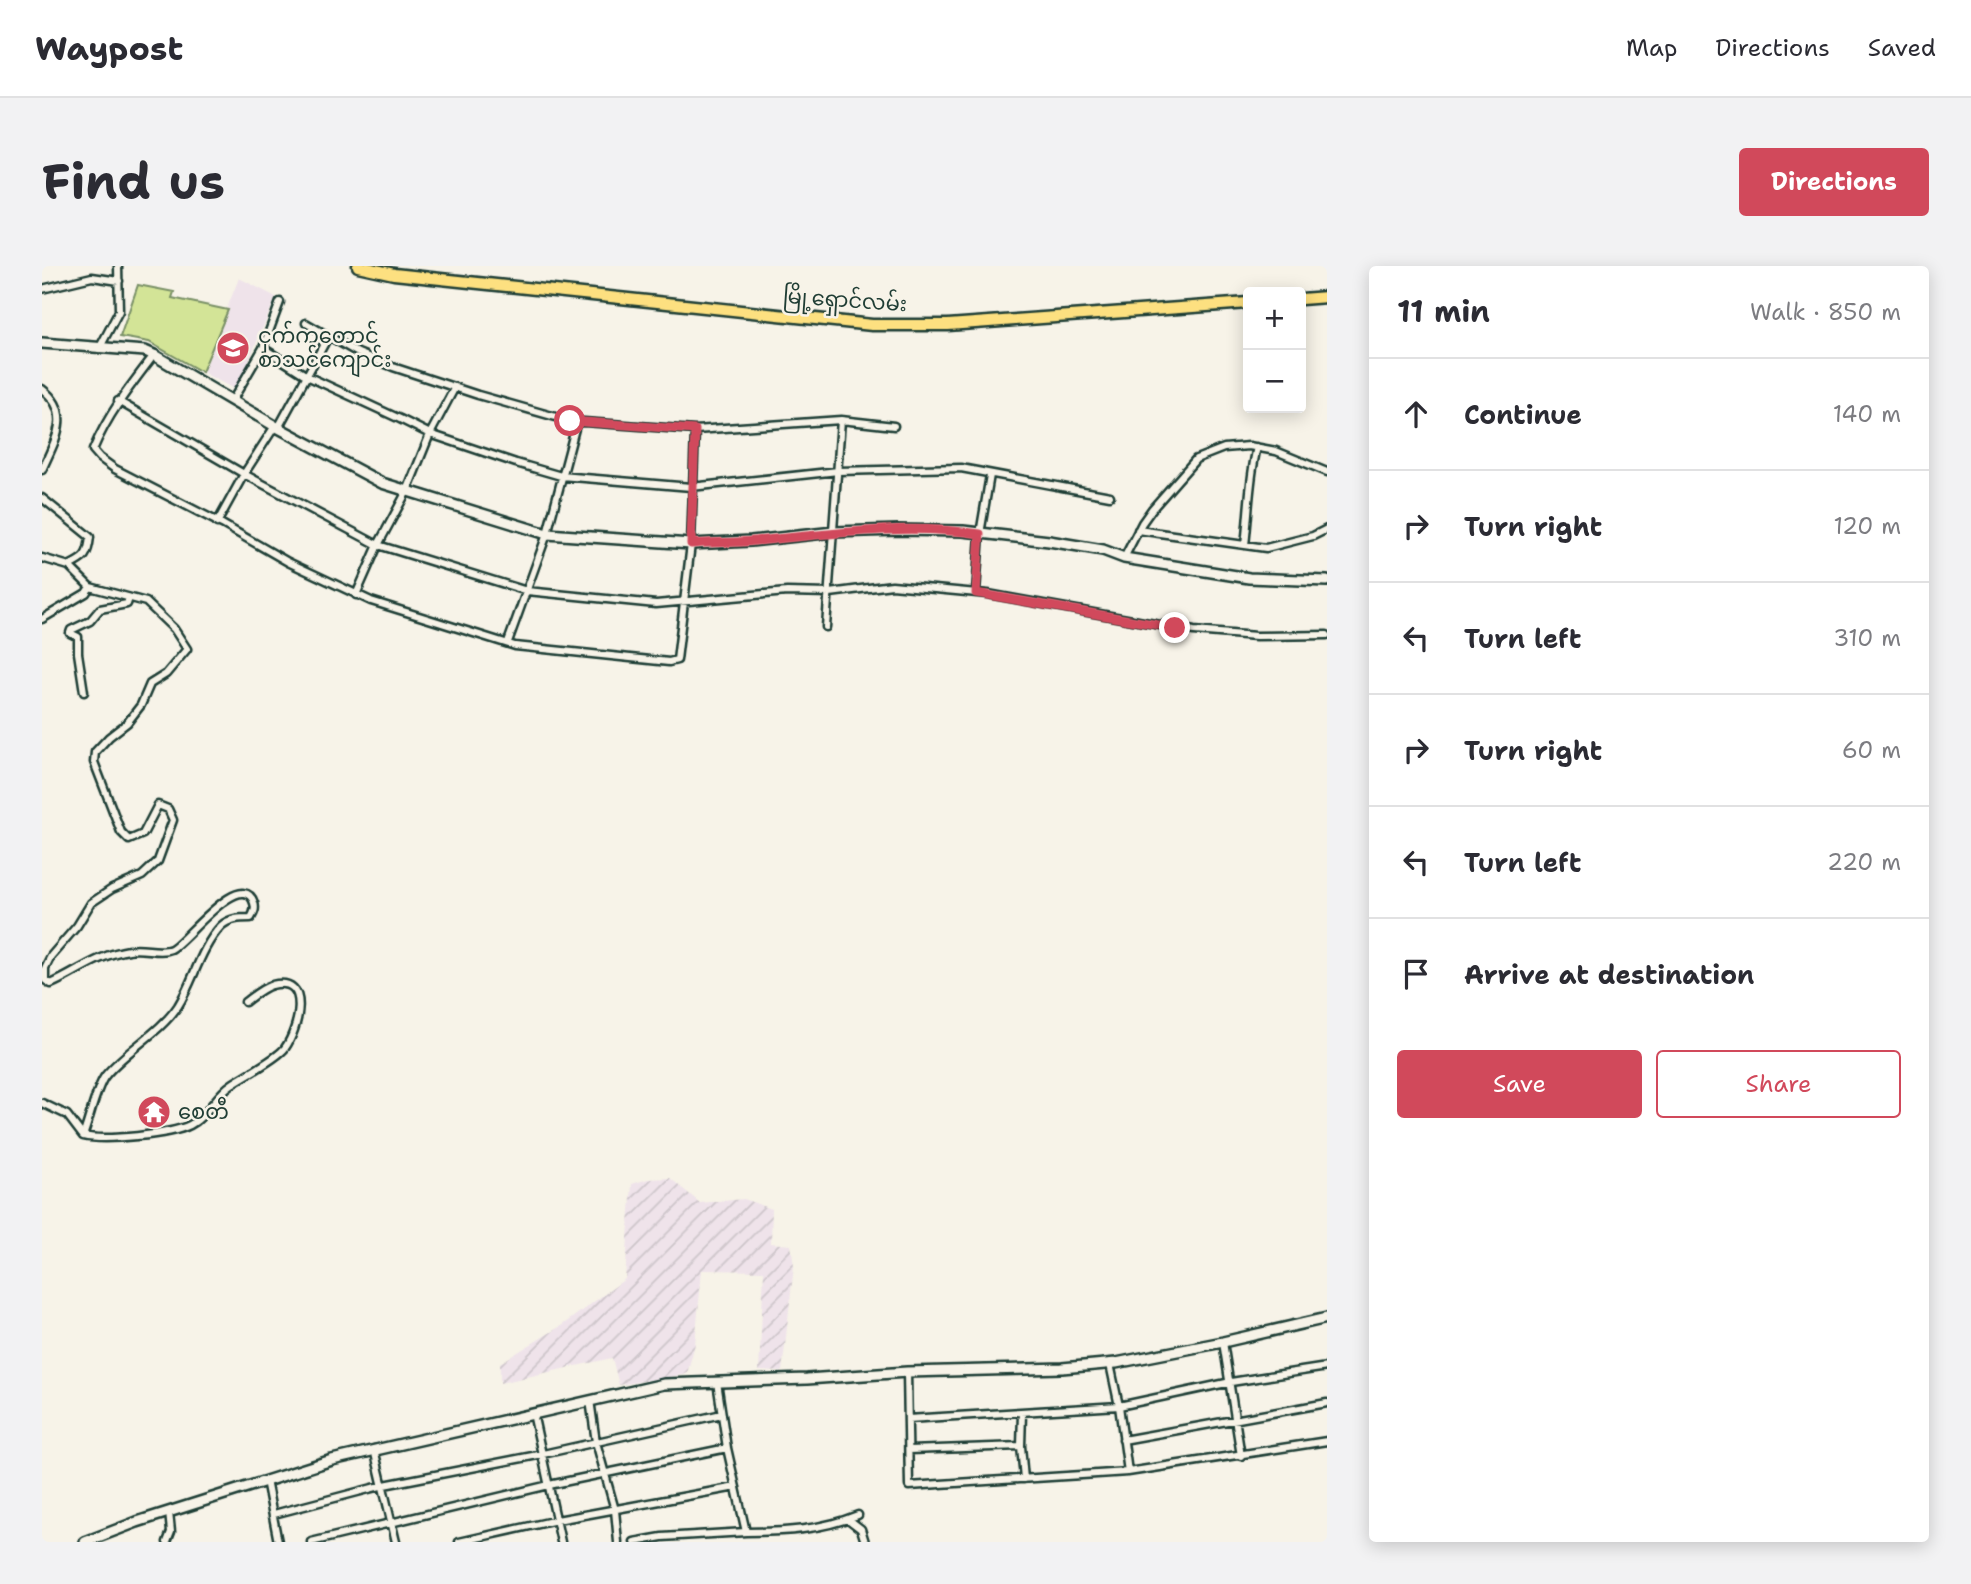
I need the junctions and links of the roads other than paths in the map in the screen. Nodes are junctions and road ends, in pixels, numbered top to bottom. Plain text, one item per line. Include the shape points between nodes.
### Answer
1 (118, 266) edge
2 (358, 266) edge
3 (119, 281) junction
4 (42, 289) edge
5 (1327, 298) edge
6 (1306, 299) edge
7 (280, 302) dead end
8 (1243, 303) edge
9 (306, 323) dead end
10 (328, 337) junction
11 (42, 344) edge
12 (263, 348) junction
13 (99, 349) junction
14 (154, 355) junction
15 (307, 376) junction
16 (455, 387) junction
17 (42, 390) edge
18 (118, 401) junction
19 (232, 401) junction
20 (841, 420) junction
21 (577, 421) junction
22 (894, 426) dead end
23 (277, 427) junction
24 (695, 430) junction
25 (430, 434) junction
26 (1257, 447) junction
27 (42, 470) edge
28 (838, 471) junction
29 (1327, 472) edge
30 (244, 474) junction
31 (989, 475) junction
32 (561, 476) junction
33 (691, 487) junction
34 (407, 492) junction
35 (1110, 496) dead end
36 (42, 498) edge
37 (217, 523) junction
38 (1138, 530) junction
39 (1327, 530) edge
40 (834, 532) junction
41 (547, 534) junction
42 (980, 534) junction
43 (691, 544) junction
44 (378, 545) junction
45 (1245, 545) junction
46 (42, 558) edge
47 (1124, 558) junction
48 (69, 566) junction
49 (1327, 581) edge
50 (90, 587) junction
51 (527, 591) junction
52 (830, 593) junction
53 (976, 593) junction
54 (356, 595) junction
55 (129, 598) junction
56 (683, 602) junction
57 (42, 619) edge
58 (826, 627) dead end
59 (1327, 635) edge
60 (508, 642) junction
61 (84, 692) dead end
62 (245, 1002) dead end
63 (42, 1103) edge
64 (83, 1136) junction
65 (1327, 1318) edge
66 (1223, 1342) junction
67 (1110, 1364) junction
68 (1327, 1367) edge
69 (907, 1372) junction
70 (717, 1382) junction
71 (1231, 1382) junction
72 (590, 1399) junction
73 (1327, 1403) edge
74 (1119, 1406) junction
75 (533, 1413) junction
76 (1022, 1413) junction
77 (722, 1415) junction
78 (908, 1419) junction
79 (1235, 1420) junction
80 (1123, 1440) junction
81 (1327, 1441) edge
82 (596, 1442) junction
83 (1021, 1446) junction
84 (727, 1448) junction
85 (374, 1449) junction
86 (909, 1450) junction
87 (543, 1454) junction
88 (1241, 1456) junction
89 (1128, 1472) junction
90 (606, 1474) junction
91 (1024, 1479) junction
92 (266, 1480) junction
93 (384, 1485) junction
94 (549, 1485) junction
95 (736, 1487) junction
96 (615, 1510) junction
97 (169, 1512) junction
98 (274, 1514) junction
99 (858, 1515) dead end
100 (848, 1519) junction
101 (557, 1520) junction
102 (393, 1524) junction
103 (746, 1532) junction
104 (85, 1542) edge
105 (167, 1542) edge
106 (278, 1542) edge
107 (311, 1542) edge
108 (396, 1542) edge
109 (459, 1542) edge
110 (561, 1542) edge
111 (618, 1542) edge
112 (634, 1542) edge
113 (865, 1542) edge

1 - 3 street
2 - 8 main road, မြို့ရှောင်လမ်း via 394,274 872,325 948,325
3 - 4 street via 92,277
3 - 13 street via 119,311
5 - 6 main road
7 - 12 street
9 - 10 street
10 - 15 street
10 - 16 street via 370,358
11 - 13 main road
12 - 15 street
12 - 19 street
13 - 14 main road
14 - 18 street
14 - 19 main road
15 - 23 street
15 - 25 street
16 - 21 street
16 - 25 street
17 - 27 street via 60,420
18 - 30 street
18 - 37 street via 93,450 115,469
19 - 23 main road
20 - 22 street
20 - 24 street
20 - 28 street
21 - 24 street
21 - 32 street
23 - 30 street
23 - 34 main road
24 - 33 street
25 - 32 street
25 - 34 street
26 - 29 street
26 - 38 street via 1224,448 1195,459
26 - 45 street
28 - 31 street via 961,468
28 - 33 street
28 - 40 street
30 - 37 street
30 - 44 street
31 - 35 street
31 - 42 street
32 - 33 street
32 - 41 street
33 - 43 street
34 - 41 main road
34 - 44 street
36 - 48 street via 90,537 84,558
37 - 54 street
38 - 45 street
38 - 47 street
39 - 45 street via 1266,548
40 - 42 main road
40 - 43 main road
40 - 52 street
41 - 43 main road
41 - 51 street
42 - 47 main road via 1090,548
42 - 53 street
43 - 56 street
44 - 51 street
44 - 54 street
46 - 48 street
47 - 49 main road via 1249,578
48 - 50 street
50 - 55 street
50 - 57 street
51 - 56 street via 656,604
51 - 60 street
52 - 53 street via 892,585
52 - 56 street via 787,592
52 - 58 street
53 - 59 street via 1194,631
54 - 60 street
55 - 61 street via 127,604 100,609 90,621 71,630 78,637
55 - 64 street via 146,602 187,649 166,674 150,684 127,723 95,752 94,762 121,832 129,840 143,834 158,805 168,809 173,820 158,861 142,876 91,903 51,956 45,981 51,985 114,953 169,951 228,897 249,896 255,912 251,918 223,925 198,961 177,1007 104,1077
56 - 60 street via 677,660 669,662
62 - 64 street via 274,985 290,987 298,995 301,1010 284,1050 221,1092 208,1111 189,1126 119,1137
63 - 64 street via 67,1115
65 - 66 main road
66 - 67 main road
66 - 71 street
67 - 69 main road
67 - 74 street
68 - 71 street
69 - 70 main road
69 - 78 street
70 - 72 main road via 664,1384
70 - 77 street
71 - 74 street
71 - 79 street
72 - 75 main road
72 - 82 street
73 - 79 street
74 - 76 street
74 - 80 street
75 - 85 main road
75 - 87 street
76 - 78 street
76 - 83 street
77 - 82 street
77 - 84 street
78 - 86 street
79 - 80 street
79 - 88 street
80 - 89 street
81 - 88 street
82 - 87 street
82 - 90 street
83 - 86 street
83 - 91 street
84 - 90 street
84 - 95 street
85 - 92 main road
85 - 93 street
86 - 91 street via 909,1486
87 - 93 street
87 - 94 street
88 - 89 street
89 - 91 street
90 - 94 street
90 - 96 street
92 - 97 main road
92 - 98 street
93 - 98 street
93 - 102 street
94 - 101 street
94 - 102 street
95 - 96 street
95 - 103 street
96 - 101 street
96 - 111 street
97 - 104 main road
97 - 105 street
98 - 106 street
99 - 100 street
100 - 103 street via 795,1531
100 - 113 street via 861,1529
101 - 109 street
101 - 110 street
102 - 107 street
102 - 108 street
103 - 112 street

